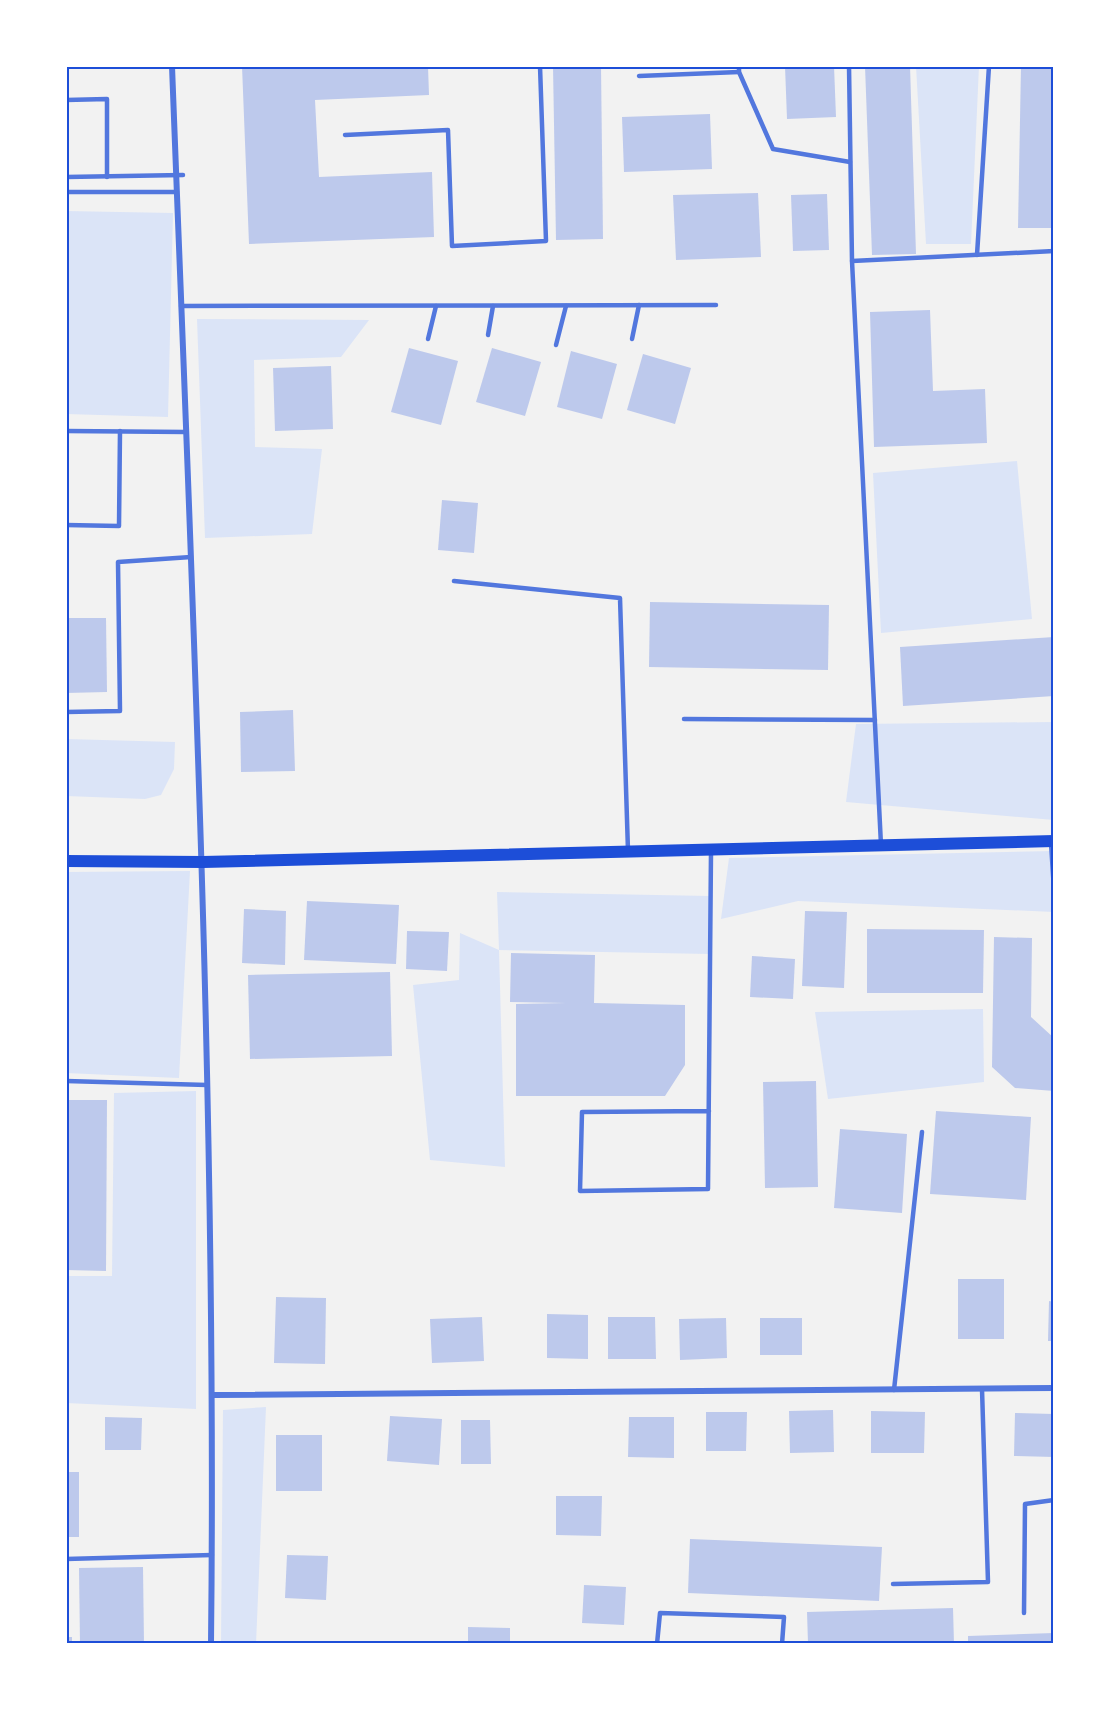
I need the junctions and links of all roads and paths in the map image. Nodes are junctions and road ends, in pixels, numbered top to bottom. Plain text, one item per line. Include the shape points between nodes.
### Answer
1 (172, 66) edge
2 (540, 66) edge
3 (849, 66) edge
4 (989, 66) edge
5 (739, 69) edge
6 (639, 76) dead end
7 (66, 100) edge
8 (345, 135) dead end
9 (850, 162) junction
10 (179, 175) junction
11 (66, 177) edge
12 (107, 177) junction
13 (66, 192) edge
14 (177, 192) junction
15 (1054, 251) edge
16 (977, 255) junction
17 (852, 261) junction
18 (639, 305) junction
19 (716, 305) dead end
20 (181, 306) junction
21 (436, 306) junction
22 (493, 306) junction
23 (566, 306) junction
24 (488, 335) dead end
25 (428, 339) dead end
26 (632, 339) dead end
27 (556, 345) dead end
28 (66, 431) edge
29 (120, 431) junction
30 (186, 432) junction
31 (66, 525) edge
32 (191, 557) junction
33 (454, 581) dead end
34 (66, 712) edge
35 (684, 719) dead end
36 (875, 720) junction
37 (1052, 841) edge
38 (881, 845) junction
39 (711, 849) junction
40 (628, 852) junction
41 (66, 861) edge
42 (202, 862) junction
43 (1054, 890) edge
44 (66, 1082) edge
45 (207, 1084) junction
46 (709, 1111) junction
47 (922, 1132) dead end
48 (1054, 1388) edge
49 (982, 1389) junction
50 (894, 1390) junction
51 (214, 1395) junction
52 (1054, 1500) edge
53 (212, 1556) junction
54 (66, 1559) edge
55 (893, 1584) dead end
56 (1024, 1613) dead end
57 (211, 1644) edge
58 (657, 1644) edge
59 (782, 1644) edge

1 - 10 street
2 - 8 lane via 546,241 452,246 448,130
3 - 9 lane
4 - 16 lane
5 - 6 lane
5 - 9 lane via 773,149
7 - 12 lane via 107,99
9 - 17 lane
10 - 12 lane
10 - 14 street
11 - 12 lane
13 - 14 lane
14 - 20 street
15 - 16 lane
16 - 17 lane
17 - 36 lane
18 - 19 lane
18 - 23 lane
18 - 26 lane
20 - 21 lane
20 - 30 street
21 - 22 lane
21 - 25 lane
22 - 23 lane
22 - 24 lane
23 - 27 lane
28 - 29 lane
29 - 30 lane
29 - 31 lane via 119,526
30 - 32 street
32 - 34 lane via 118,562 120,711
32 - 42 street
33 - 40 lane via 620,598
35 - 36 lane
36 - 38 lane
37 - 38 main road
37 - 43 lane
38 - 39 main road
39 - 40 main road
39 - 46 lane
40 - 42 main road
41 - 42 main road
42 - 45 street
44 - 45 lane
45 - 51 street
46 - 46 lane via 708,1189 580,1191 582,1112
47 - 50 lane
48 - 49 street
49 - 50 street
49 - 55 lane via 988,1582
50 - 51 street
51 - 53 street
52 - 56 lane via 1025,1504
53 - 54 lane
53 - 57 street
58 - 59 lane via 660,1613 784,1617

